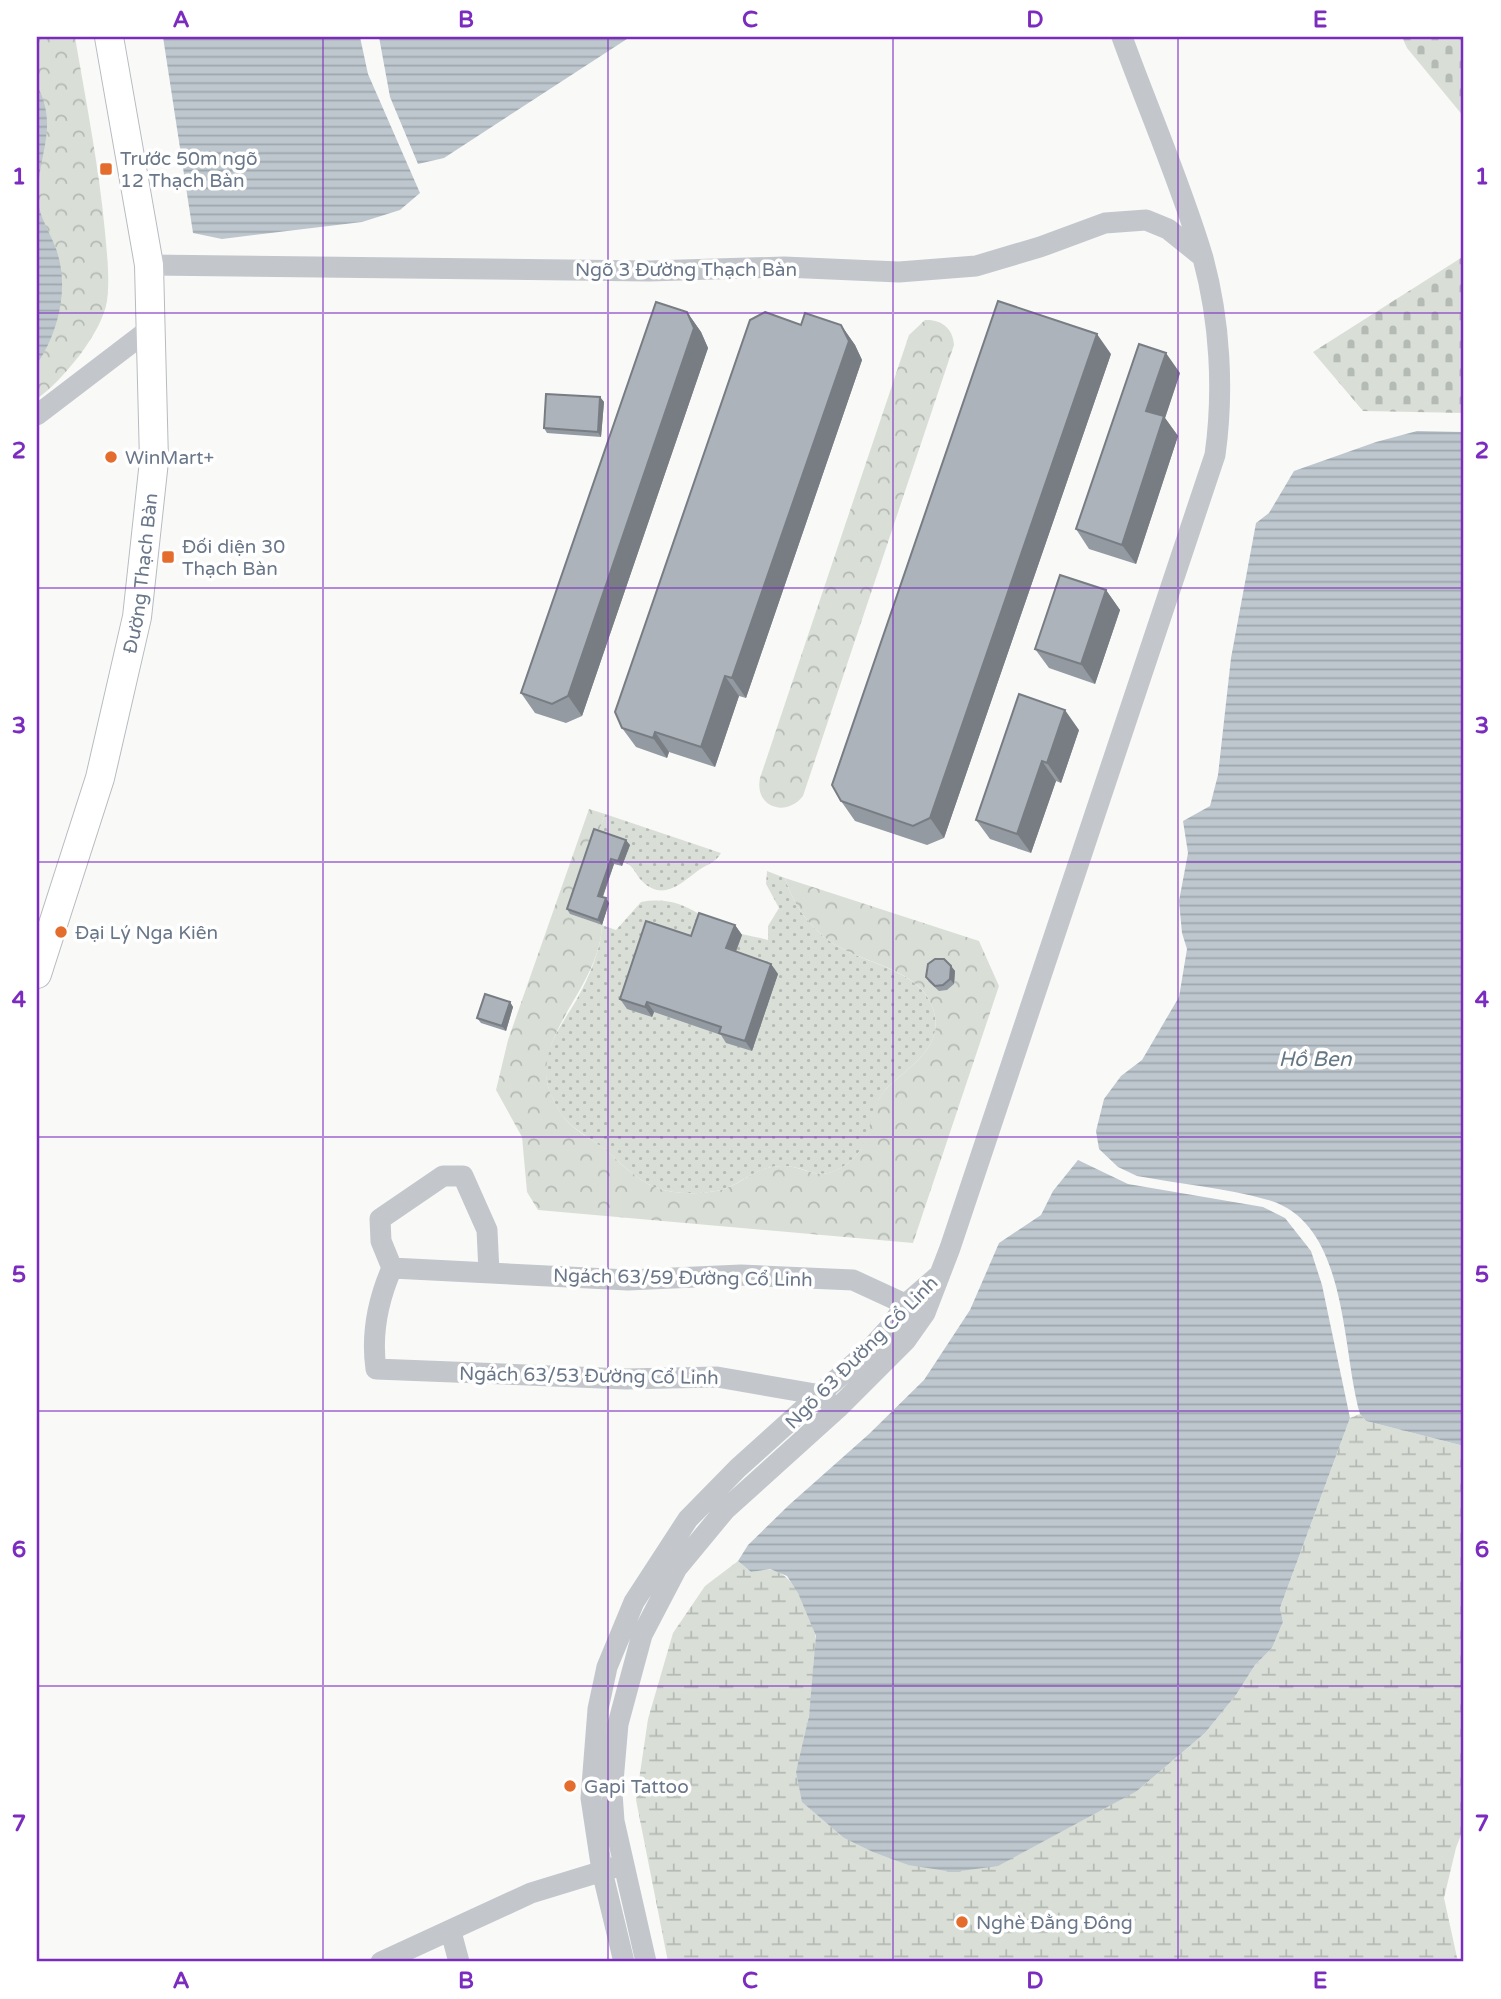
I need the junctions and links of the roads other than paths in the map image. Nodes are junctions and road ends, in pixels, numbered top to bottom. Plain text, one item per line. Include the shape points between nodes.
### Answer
1 (109, 37) edge
2 (1122, 37) edge
3 (1203, 258) junction
4 (149, 265) junction
5 (150, 328) junction
6 (37, 415) edge
7 (37, 974) edge
8 (392, 1268) junction
9 (489, 1272) junction
10 (915, 1308) junction
11 (821, 1395) junction
12 (838, 1408) junction
13 (738, 1468) junction
14 (752, 1485) junction
15 (688, 1520) junction
16 (704, 1534) junction
17 (607, 1667) junction
18 (631, 1671) junction
19 (624, 1865) junction
20 (602, 1871) junction
21 (451, 1932) junction
22 (381, 1962) edge
23 (459, 1962) edge
24 (624, 1962) edge
25 (646, 1962) edge

1 - 4 main road, Đường Thạch Bàn
2 - 3 street, Ngõ 63 Đường Cổ Linh
3 - 4 street, Ngõ 3 Đường Thạch Bàn via 1168,229 1146,220 1105,223 976,266 916,272 784,267 649,271
3 - 10 street, Ngõ 63 Đường Cổ Linh via 1219,382 1218,432 1209,478 941,1273
4 - 5 main road, Đường Thạch Bàn
5 - 6 street
5 - 7 main road, Đường Thạch Bàn via 153,461 137,617 100,778
8 - 9 street, Ngách 63/59 Đường Cổ Linh
8 - 9 street via 381,1241 380,1219 443,1176 463,1176 487,1230
8 - 11 street, Ngách 63/53 Đường Cổ Linh via 380,1295 373,1349 376,1369 626,1379 717,1377
9 - 10 street, Ngách 63/59 Đường Cổ Linh via 628,1280 741,1275 853,1280
10 - 11 street, Ngõ 63 Đường Cổ Linh
10 - 12 street, Ngõ 63 Đường Cổ Linh via 906,1340
11 - 12 street, Ngách 63/53 Đường Cổ Linh
11 - 13 street, Ngõ 63 Đường Cổ Linh
12 - 14 street, Ngõ 63 Đường Cổ Linh
13 - 14 street
13 - 15 street, Ngõ 63 Đường Cổ Linh
14 - 16 street, Ngõ 63 Đường Cổ Linh
15 - 16 street
15 - 17 street, Ngõ 63 Đường Cổ Linh via 634,1602
16 - 18 street, Ngõ 63 Đường Cổ Linh via 659,1597
17 - 18 street
17 - 20 street, Ngõ 63 Đường Cổ Linh via 598,1709 592,1798
18 - 19 street, Ngõ 63 Đường Cổ Linh via 612,1770 614,1821
19 - 20 street
19 - 25 street, Ngõ 63 Đường Cổ Linh
20 - 21 street via 531,1894
20 - 24 street, Ngõ 63 Đường Cổ Linh
21 - 22 street
21 - 23 street

